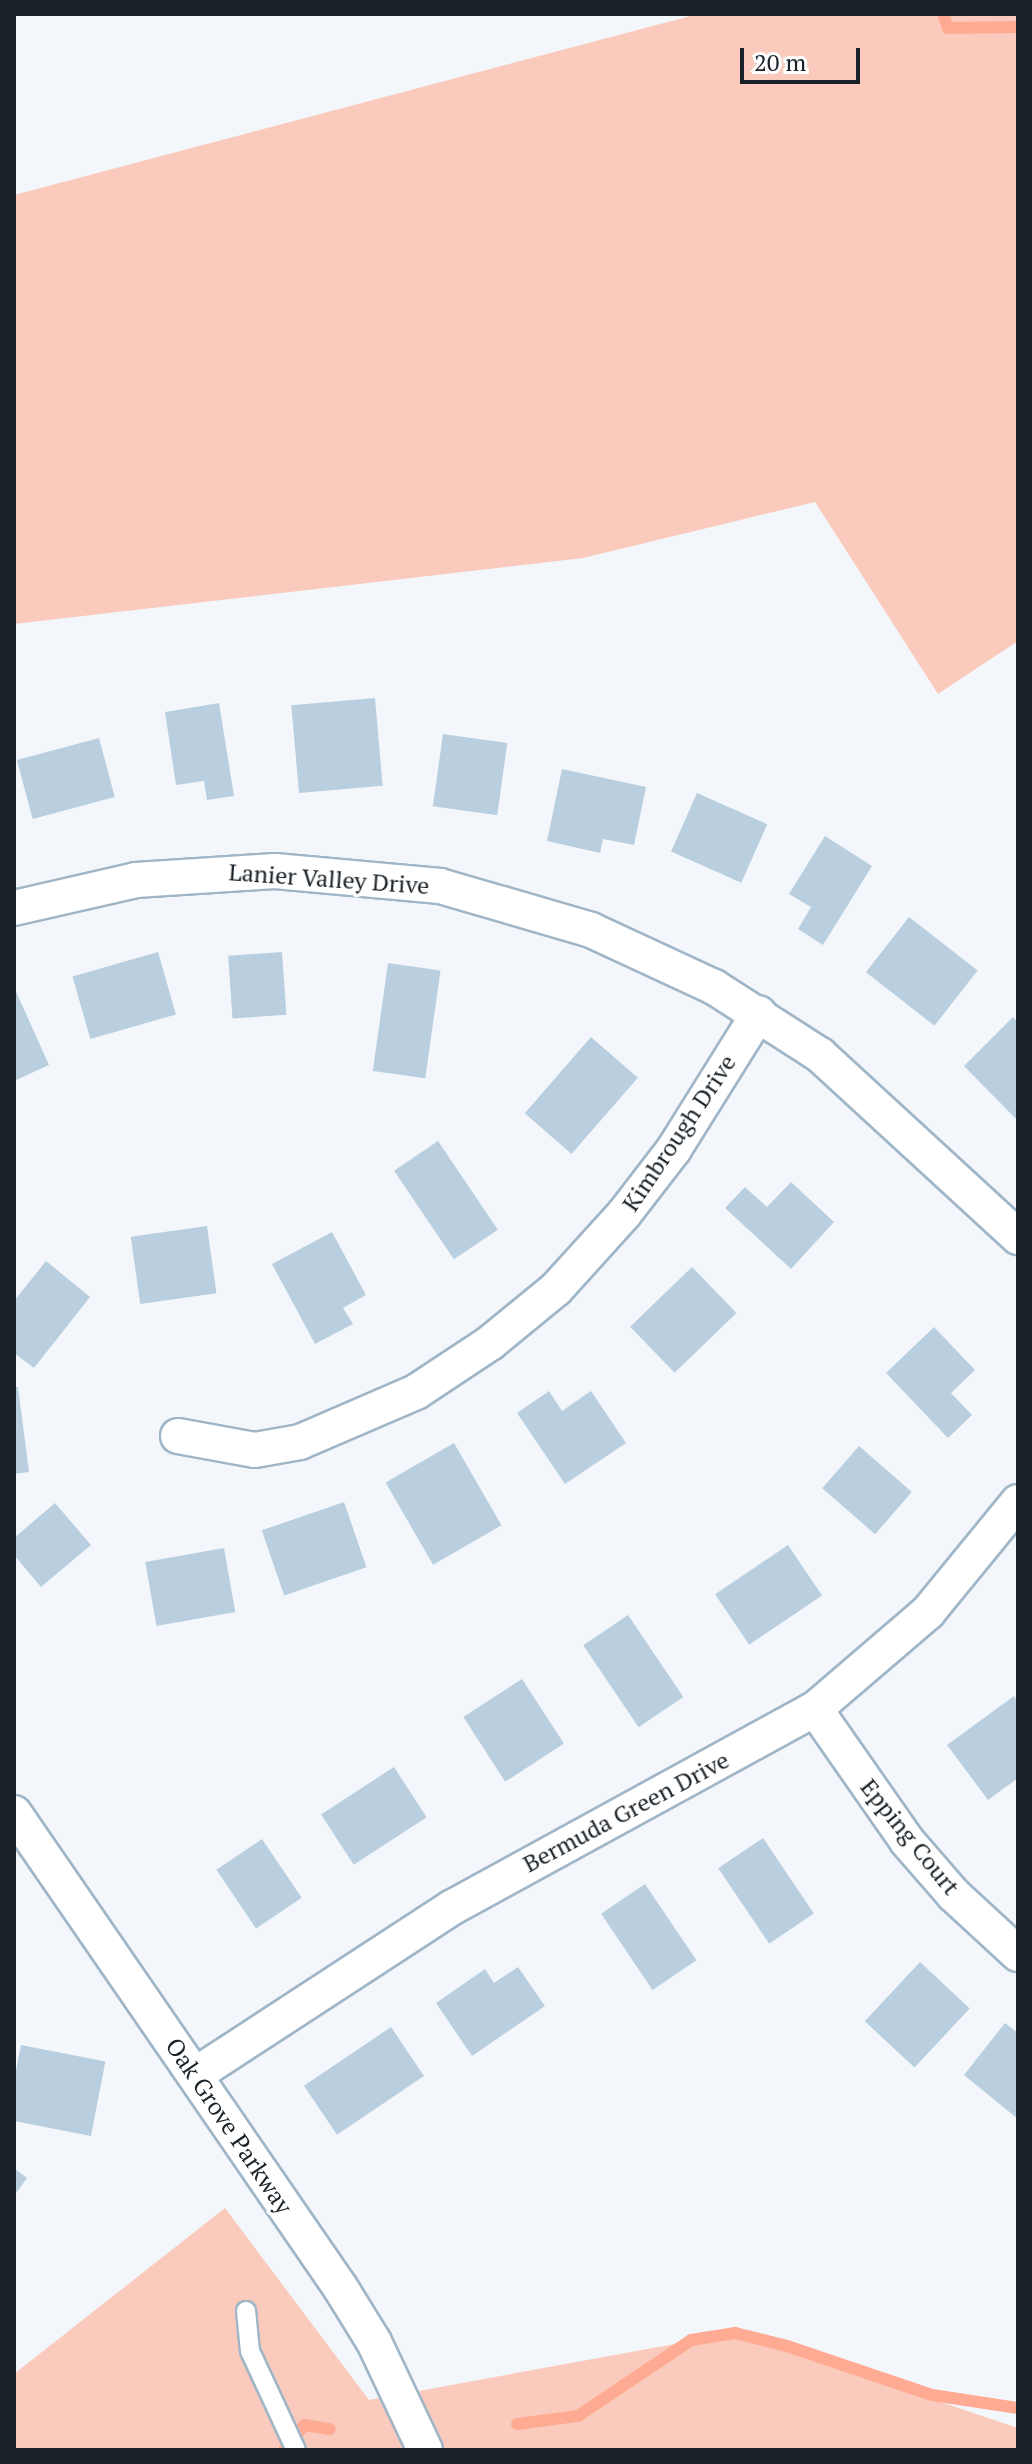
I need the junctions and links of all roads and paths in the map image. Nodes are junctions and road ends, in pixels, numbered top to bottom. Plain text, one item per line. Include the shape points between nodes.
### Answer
1 (14, 908) edge
2 (759, 1013) junction
3 (1018, 1237) edge
4 (178, 1436) dead end
5 (1018, 1502) edge
6 (815, 1709) junction
7 (14, 1813) edge
8 (1018, 1954) edge
9 (195, 2075) junction
10 (246, 2311) dead end
11 (296, 2450) edge
12 (425, 2450) edge

1 - 2 street, Lanier Valley Drive via 136,880 209,872 275,871 426,884 499,900 591,930 667,963
2 - 3 street, Lanier Valley Drive via 885,1110
2 - 4 street, Kimbrough Drive via 674,1149 624,1214 556,1289 490,1343 416,1392 300,1442 255,1450
5 - 6 street, Bermuda Green Drive via 928,1612
6 - 8 street, Epping Court via 907,1841 954,1895
6 - 9 street, Bermuda Green Drive via 453,1907
7 - 9 street, Oak Grove Parkway
9 - 12 street, Oak Grove Parkway via 374,2342
10 - 11 lane via 250,2351

